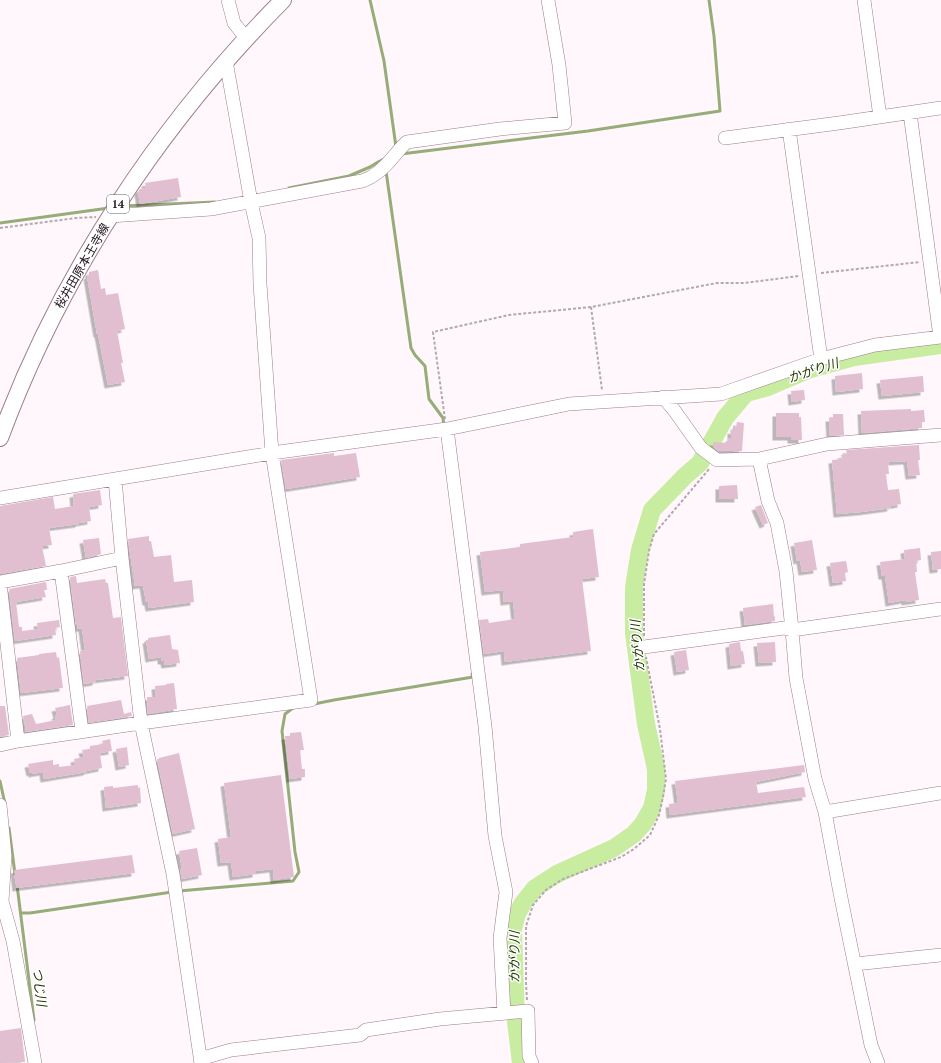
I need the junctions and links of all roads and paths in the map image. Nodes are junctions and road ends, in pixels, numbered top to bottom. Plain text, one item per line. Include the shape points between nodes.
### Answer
1 (228, 0) edge
2 (284, 0) edge
3 (548, 0) edge
4 (864, 0) edge
5 (246, 38) junction
6 (226, 61) junction
7 (941, 108) edge
8 (910, 113) junction
9 (880, 117) junction
10 (789, 129) junction
11 (725, 138) dead end
12 (252, 202) junction
13 (110, 216) junction
14 (0, 228) edge
15 (931, 261) junction
16 (809, 274) junction
17 (591, 307) junction
18 (941, 337) edge
19 (822, 359) junction
20 (663, 397) junction
21 (603, 401) junction
22 (447, 429) junction
23 (941, 435) edge
24 (0, 438) edge
25 (272, 453) junction
26 (715, 459) junction
27 (760, 459) junction
28 (115, 479) junction
29 (0, 498) edge
30 (122, 558) junction
31 (61, 571) junction
32 (0, 583) edge
33 (941, 609) edge
34 (792, 630) junction
35 (644, 647) junction
36 (141, 723) junction
37 (82, 732) junction
38 (18, 741) junction
39 (0, 745) edge
40 (941, 793) edge
41 (0, 804) edge
42 (825, 812) junction
43 (941, 955) edge
44 (855, 964) junction
45 (528, 1011) junction
46 (504, 1013) junction
47 (201, 1061) edge
48 (35, 1063) edge
49 (532, 1063) edge
50 (878, 1063) edge

1 - 5 street via 234,23
2 - 5 main road, 桜井田原本王寺線 / 14
3 - 12 street via 565,123 407,142 380,172 368,180
4 - 9 street
5 - 6 main road, 桜井田原本王寺線 / 14
6 - 12 street
6 - 13 main road, 桜井田原本王寺線 / 14 via 166,134
7 - 8 street
8 - 9 street
8 - 15 street
9 - 10 street
10 - 11 street
10 - 16 street
12 - 13 street via 211,209
12 - 25 street via 259,238
13 - 14 path
13 - 24 main road, 桜井田原本王寺線 / 14 via 63,297 12,404
15 - 16 path
15 - 18 street
16 - 17 path via 744,283 717,283
16 - 19 street
17 - 21 path
17 - 22 path via 509,315 433,332
18 - 19 street via 875,345
19 - 20 street via 722,394
20 - 21 street
20 - 26 street via 701,448
21 - 22 street via 569,404
22 - 25 street
22 - 46 street via 485,726 495,836 506,892 500,938
23 - 27 street via 827,444
25 - 28 street
25 - 36 street via 310,700
26 - 27 street
26 - 35 path via 654,534 644,584
27 - 34 street via 786,571
28 - 29 street
28 - 30 street
30 - 31 street
30 - 36 street
31 - 32 street
31 - 37 street
32 - 38 street
33 - 34 street
34 - 35 street via 784,628
34 - 42 street via 796,678 815,779
35 - 45 path via 660,729 666,779 659,815 650,835 634,850 563,879 546,890 533,905 526,926
36 - 37 street
36 - 47 street via 173,874
37 - 38 street
38 - 39 street
40 - 42 street
41 - 48 street via 5,856 2,900 13,941
42 - 44 street
43 - 44 street
44 - 50 street via 871,1045
45 - 46 street
45 - 49 street
46 - 47 street via 440,1019 366,1030 360,1035 231,1050

